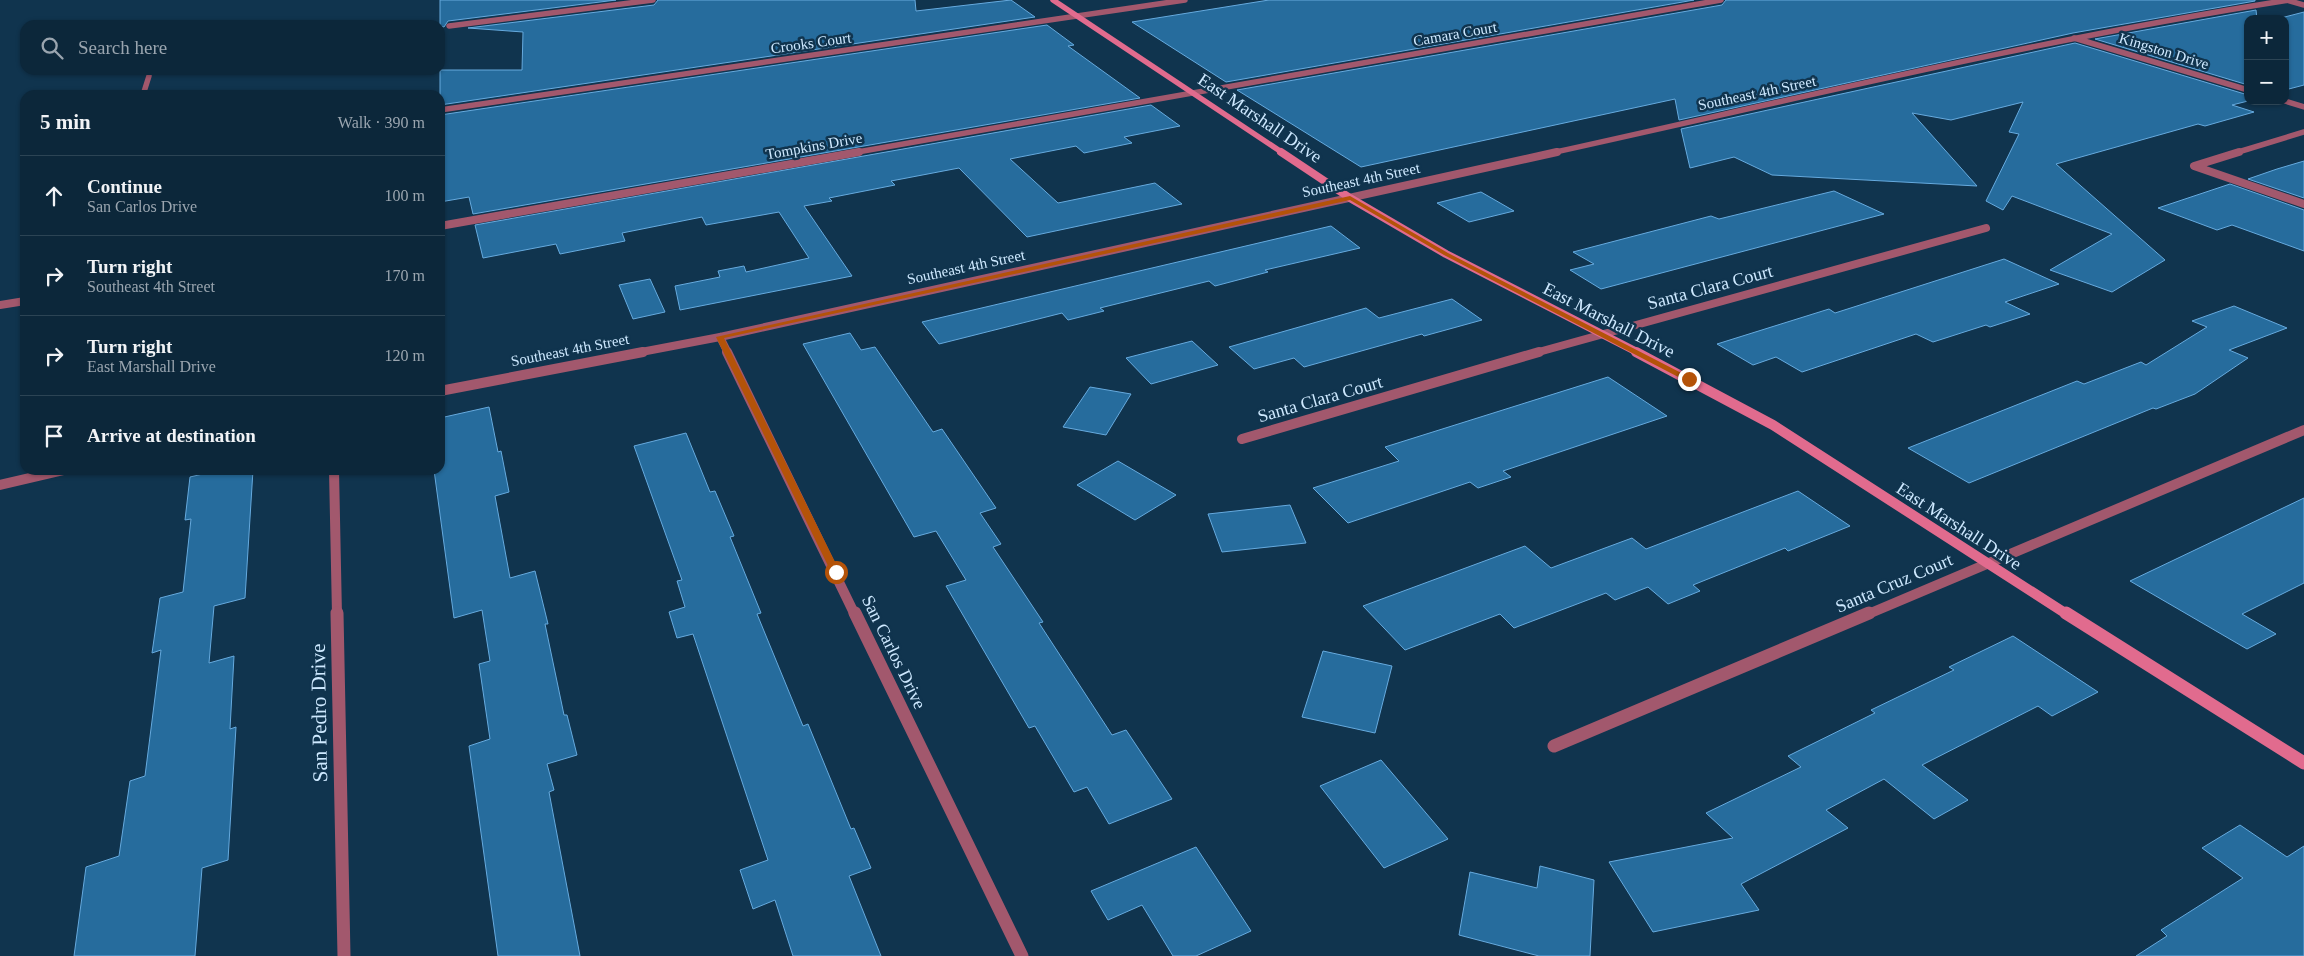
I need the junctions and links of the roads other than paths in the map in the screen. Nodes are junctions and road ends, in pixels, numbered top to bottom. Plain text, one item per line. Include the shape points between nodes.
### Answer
1 (653, 0) edge
2 (1053, 0) edge
3 (1185, 0) edge
4 (1721, 0) edge
5 (2288, 0) edge
6 (2304, 4) edge
7 (1077, 16) junction
8 (449, 26) dead end
9 (2073, 38) junction
10 (149, 76) dead end
11 (2244, 89) edge
12 (145, 90) edge
13 (1193, 93) junction
14 (2289, 102) edge
15 (2304, 107) edge
16 (445, 109) edge
17 (2304, 132) edge
18 (1350, 198) junction
19 (2304, 204) edge
20 (445, 225) edge
21 (1986, 228) dead end
22 (20, 302) edge
23 (0, 306) edge
24 (1600, 334) junction
25 (720, 337) junction
26 (445, 390) edge
27 (2304, 430) edge
28 (1242, 439) dead end
29 (43, 475) edge
30 (334, 475) edge
31 (0, 485) edge
32 (1986, 563) junction
33 (1554, 746) dead end
34 (2304, 763) edge
35 (344, 956) edge
36 (1022, 956) edge

1 - 8 street
2 - 7 main road, East Marshall Drive
3 - 7 street, Crooks Court
4 - 13 street, Camara Court
5 - 6 street
5 - 9 street, Southeast 4th Street
7 - 13 main road, East Marshall Drive
7 - 16 street, Crooks Court
9 - 11 street, Kingston Drive
9 - 18 street, Southeast 4th Street
10 - 12 street
13 - 18 main road, East Marshall Drive
13 - 20 street, Tompkins Drive
14 - 15 street
17 - 19 street via 2194,166
18 - 24 main road, East Marshall Drive via 1446,254
18 - 25 street, Southeast 4th Street
21 - 24 street, Santa Clara Court
22 - 23 street
24 - 28 street, Santa Clara Court
24 - 32 main road, East Marshall Drive via 1773,426
25 - 26 street, Southeast 4th Street
25 - 36 street, San Carlos Drive
27 - 32 street, Santa Cruz Court
29 - 31 street
30 - 35 street, San Pedro Drive
32 - 33 street, Santa Cruz Court
32 - 34 main road, East Marshall Drive

